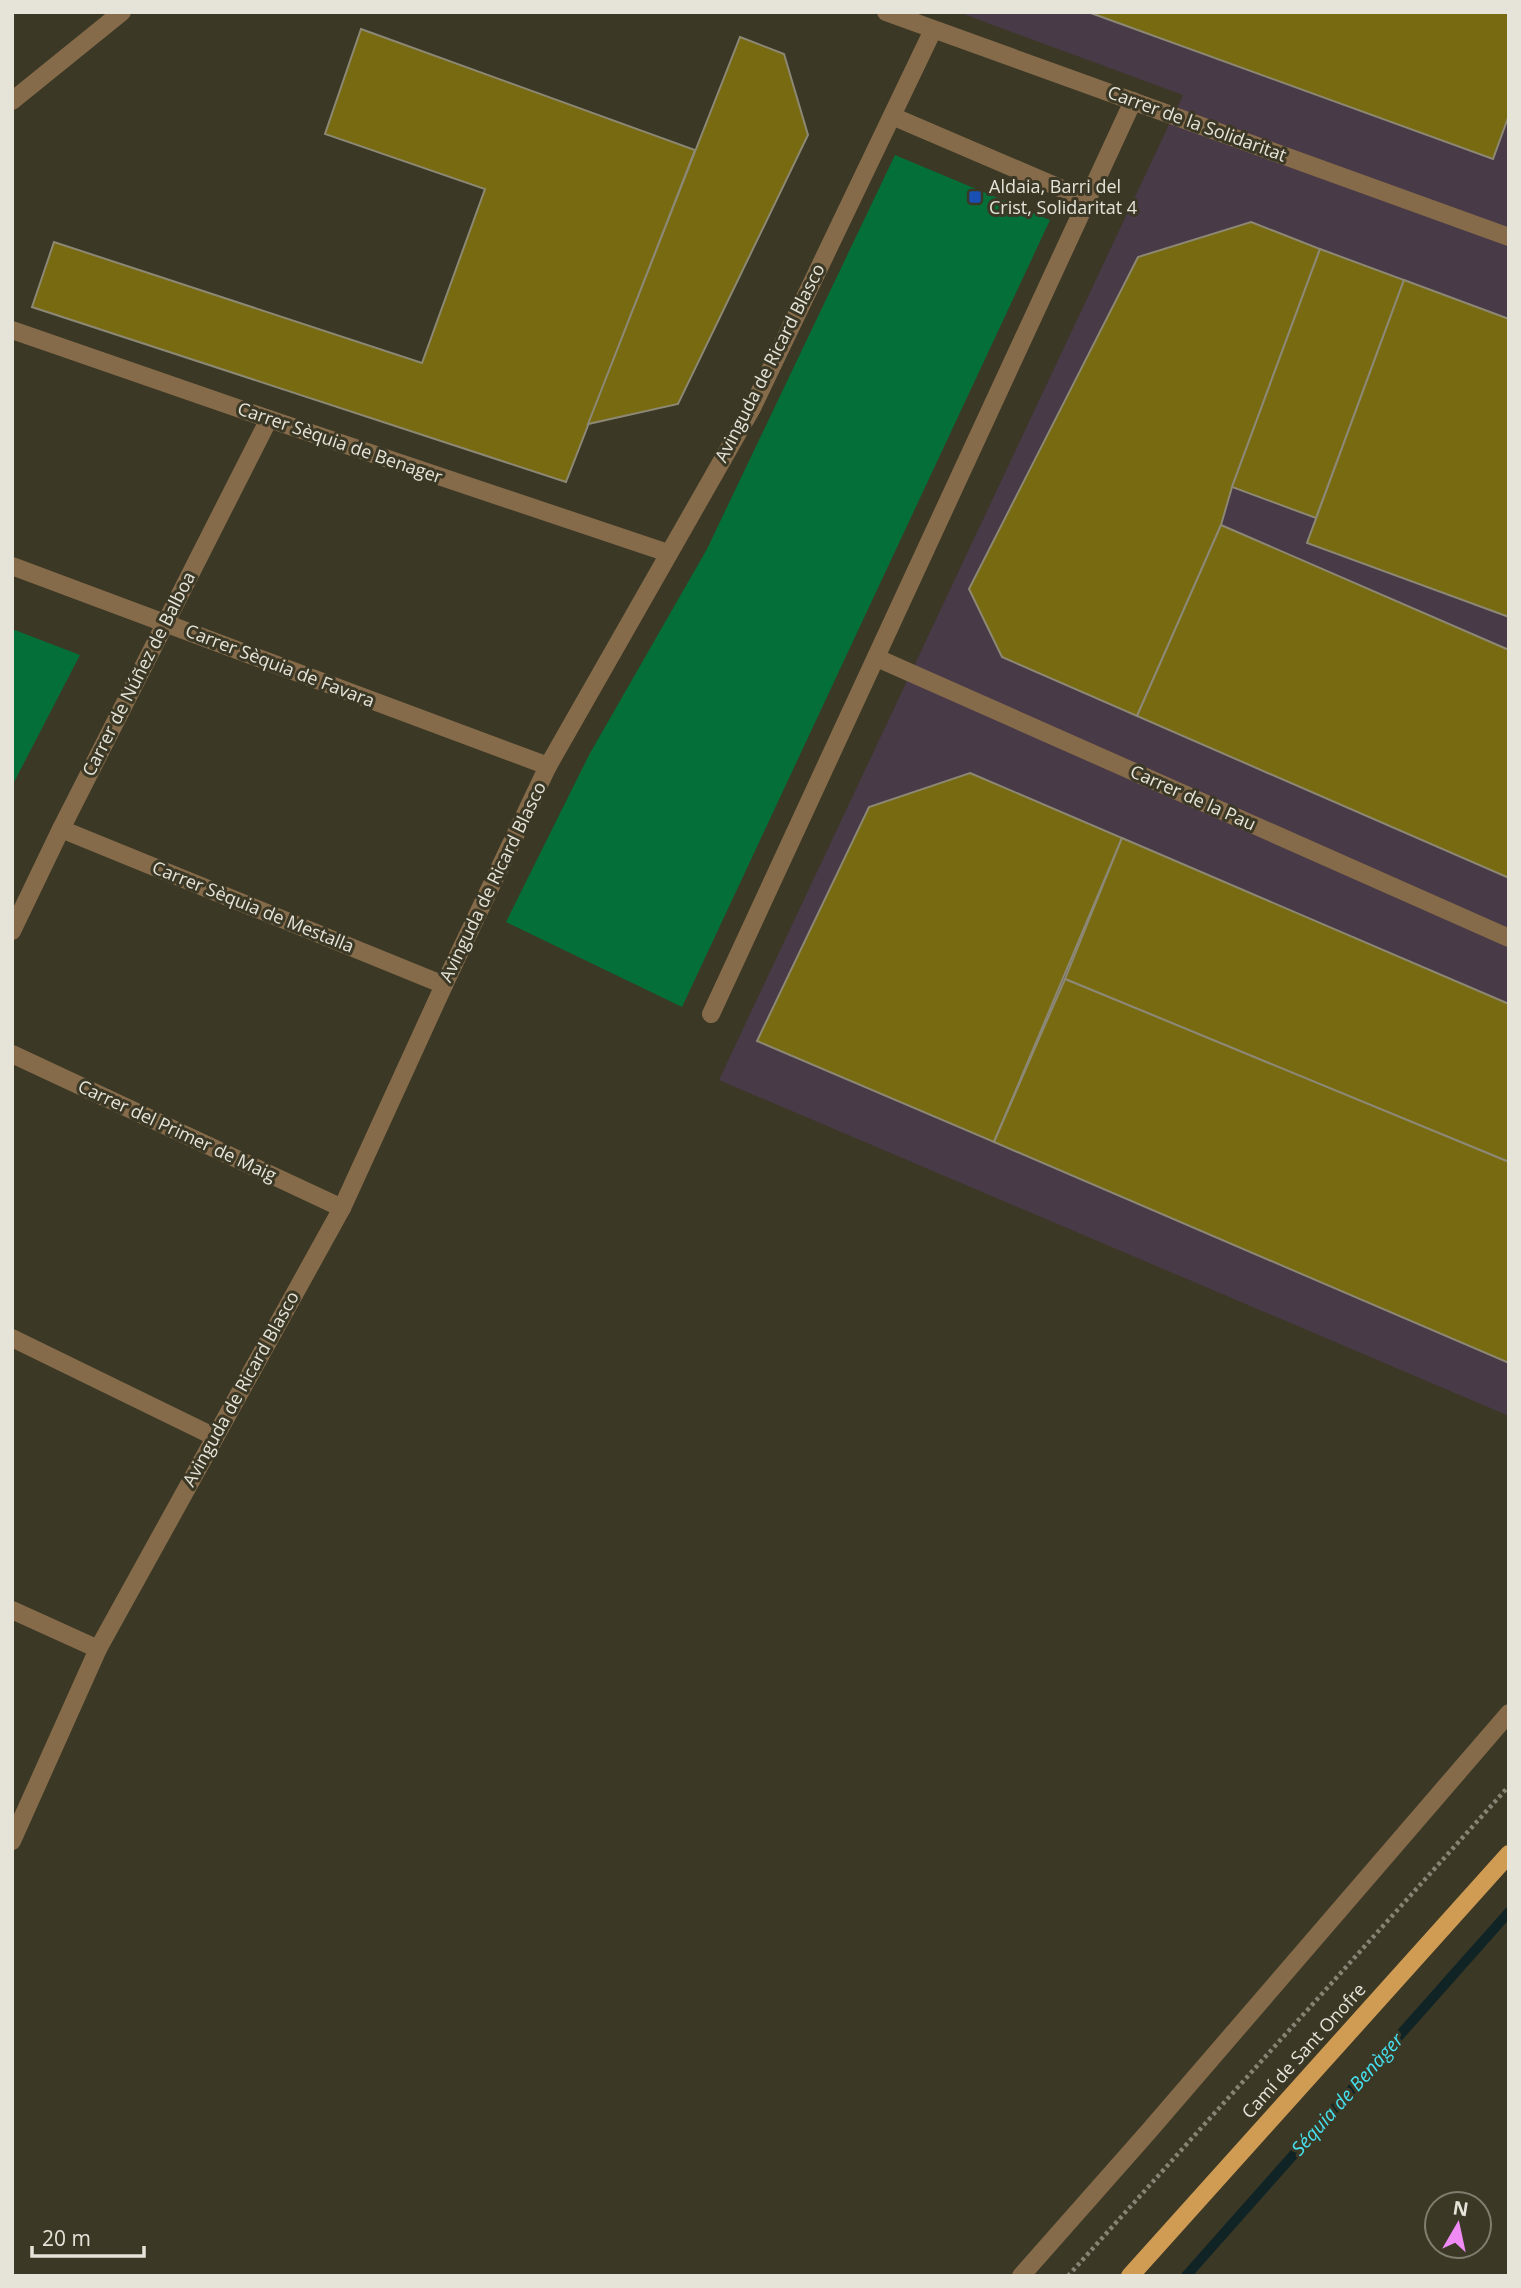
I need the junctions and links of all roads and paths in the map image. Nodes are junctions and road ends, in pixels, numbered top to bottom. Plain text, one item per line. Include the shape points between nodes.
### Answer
1 (122, 12) edge
2 (886, 12) edge
3 (933, 30) junction
4 (12, 101) edge
5 (1133, 101) junction
6 (892, 116) junction
7 (1088, 200) junction
8 (1509, 237) edge
9 (12, 330) edge
10 (269, 419) junction
11 (668, 553) junction
12 (12, 566) edge
13 (165, 622) junction
14 (877, 658) junction
15 (548, 766) junction
16 (61, 828) junction
17 (12, 931) edge
18 (1509, 938) edge
19 (444, 985) junction
20 (711, 1014) dead end
21 (12, 1054) edge
22 (342, 1208) junction
23 (12, 1338) edge
24 (215, 1437) junction
25 (12, 1610) edge
26 (98, 1649) junction
27 (1509, 1713) edge
28 (1509, 1786) edge
29 (12, 1841) edge
30 (1509, 1854) edge
31 (1021, 2276) edge
32 (1068, 2276) edge
33 (1130, 2276) edge

1 - 4 street
2 - 3 street, Carrer de la Solidaritat
3 - 5 street, Carrer de la Solidaritat
3 - 6 street, Avinguda de Ricard Blasco
5 - 7 street
5 - 8 street, Carrer de la Solidaritat
6 - 7 street
6 - 11 street, Avinguda de Ricard Blasco via 752,408
7 - 14 street
9 - 10 street, Carrer Sèquia de Benager
10 - 11 street, Carrer Sèquia de Benager
10 - 13 street, Carrer de Núñez de Balboa
11 - 15 street, Avinguda de Ricard Blasco
12 - 13 street, Carrer Sèquia de Favara
13 - 15 street, Carrer Sèquia de Favara
13 - 16 street, Carrer de Núñez de Balboa
14 - 18 street, Carrer de la Pau
14 - 20 street
15 - 19 street, Avinguda de Ricard Blasco
16 - 17 street, Carrer de Núñez de Balboa
16 - 19 street, Carrer Sèquia de Mestalla
19 - 22 street, Avinguda de Ricard Blasco
21 - 22 street, Carrer del Primer de Maig
22 - 24 street, Avinguda de Ricard Blasco
23 - 24 street
24 - 26 street, Avinguda de Ricard Blasco
25 - 26 street
26 - 29 street, Avinguda de Ricard Blasco
27 - 31 street
28 - 32 path
30 - 33 main road, Camí de Sant Onofre

